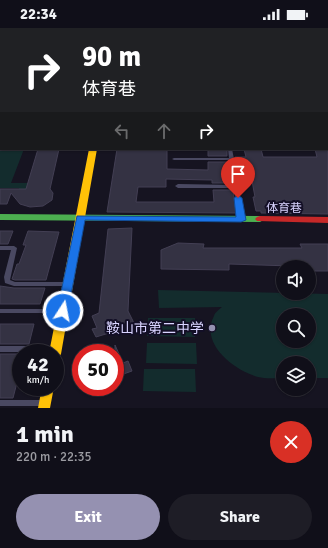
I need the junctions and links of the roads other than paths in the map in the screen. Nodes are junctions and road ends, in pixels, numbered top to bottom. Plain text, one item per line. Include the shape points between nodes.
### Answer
1 (93, 150) edge
2 (230, 150) edge
3 (174, 159) dead end
4 (232, 159) junction
5 (178, 186) dead end
6 (236, 187) junction
7 (0, 217) edge
8 (81, 218) junction
9 (241, 220) junction
10 (328, 220) edge
11 (0, 248) edge
12 (68, 284) junction
13 (0, 310) edge
14 (63, 311) junction
15 (57, 344) edge
16 (0, 349) edge
17 (12, 349) edge
18 (0, 403) edge
19 (44, 405) edge

1 - 8 street
2 - 4 lane
3 - 4 lane
4 - 6 lane
5 - 6 lane
6 - 9 lane
7 - 8 street, 体育巷
8 - 9 street, 体育巷
8 - 12 street
9 - 10 street, 体育巷
11 - 12 lane via 14,248 7,281 14,284
12 - 14 street
13 - 14 lane
14 - 15 street
16 - 17 lane
18 - 19 lane

